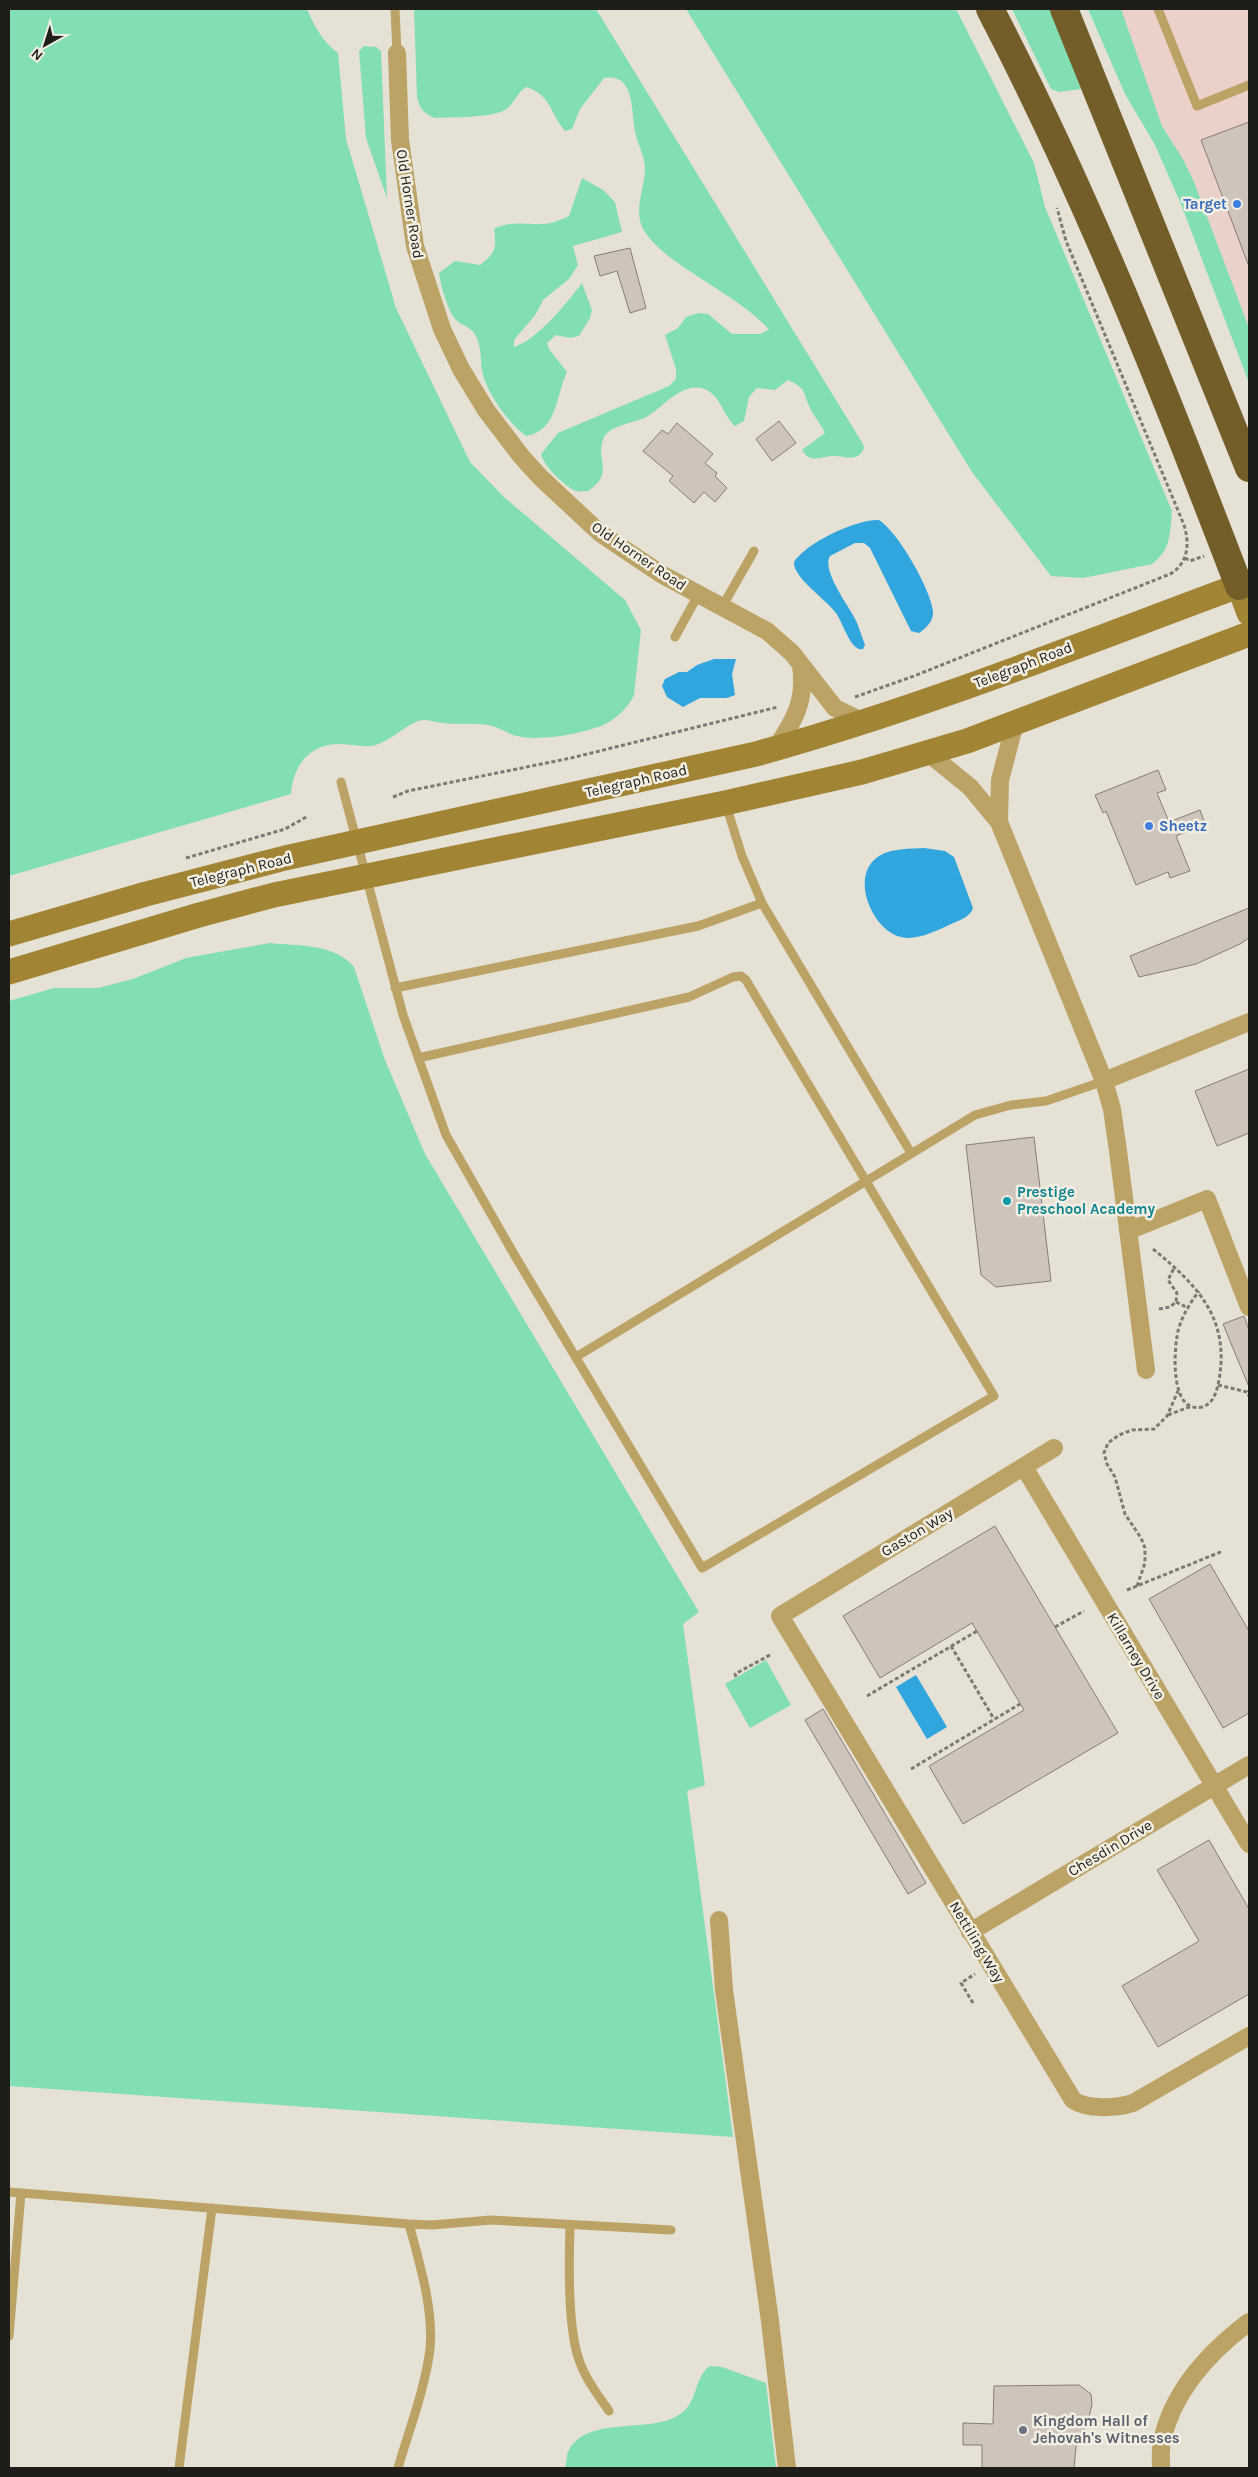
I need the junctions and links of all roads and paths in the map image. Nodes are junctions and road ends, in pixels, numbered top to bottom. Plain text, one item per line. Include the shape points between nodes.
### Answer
1 (395, 9) edge
2 (990, 9) edge
3 (1064, 9) edge
4 (1158, 9) edge
5 (397, 53) joint
6 (1249, 85) edge
7 (1056, 201) dead end
8 (1249, 468) edge
9 (754, 551) dead end
10 (1185, 558) junction
11 (1190, 561) dead end
12 (1244, 584) edge
13 (698, 595) junction
14 (722, 607) junction
15 (1249, 613) edge
16 (1249, 634) edge
17 (675, 637) dead end
18 (801, 665) junction
19 (853, 698) dead end
20 (780, 707) dead end
21 (864, 722) junction
22 (1015, 723) junction
23 (776, 748) junction
24 (928, 753) junction
25 (714, 763) junction
26 (340, 782) dead end
27 (393, 797) dead end
28 (725, 803) junction
29 (999, 822) junction
30 (356, 842) junction
31 (365, 875) junction
32 (762, 903) junction
33 (9, 934) edge
34 (9, 972) edge
35 (395, 988) junction
36 (1249, 1022) edge
37 (418, 1058) junction
38 (1104, 1081) junction
39 (911, 1153) junction
40 (866, 1181) junction
41 (1074, 1207) dead end
42 (1045, 1210) dead end
43 (1128, 1231) junction
44 (1153, 1249) dead end
45 (1174, 1266) junction
46 (1198, 1291) junction
47 (1176, 1302) junction
48 (1249, 1307) edge
49 (1188, 1308) junction
50 (1159, 1309) dead end
51 (576, 1357) junction
52 (1146, 1370) dead end
53 (1218, 1385) junction
54 (1178, 1391) junction
55 (1249, 1396) edge
56 (1192, 1406) junction
57 (1167, 1416) junction
58 (1054, 1448) dead end
59 (1024, 1467) junction
60 (1223, 1551) dead end
61 (1137, 1586) junction
62 (1127, 1590) dead end
63 (1084, 1611) dead end
64 (780, 1616) joint
65 (1055, 1627) dead end
66 (977, 1631) dead end
67 (951, 1646) junction
68 (770, 1655) dead end
69 (736, 1677) dead end
70 (867, 1696) dead end
71 (1020, 1704) dead end
72 (994, 1719) junction
73 (1249, 1766) edge
74 (911, 1769) dead end
75 (1214, 1786) junction
76 (1249, 1844) edge
77 (718, 1920) dead end
78 (970, 1932) junction
79 (980, 1971) dead end
80 (974, 2002) dead end
81 (1249, 2036) edge
82 (9, 2192) edge
83 (20, 2193) junction
84 (212, 2208) junction
85 (409, 2224) junction
86 (570, 2225) junction
87 (671, 2230) dead end
88 (1249, 2322) edge
89 (9, 2336) edge
90 (609, 2411) dead end
91 (179, 2468) edge
92 (398, 2468) edge
93 (786, 2468) edge
94 (1161, 2468) edge

1 - 5 lane
2 - 12 highway via 1051,133 1151,359
3 - 8 highway
4 - 6 lane via 1197,106
5 - 13 street, Old Horner Road via 400,140 415,246 435,312 461,369 501,431 559,497 618,546
7 - 10 path via 1066,241 1184,525 1188,543
9 - 14 lane
10 - 11 path
10 - 19 path via 1170,574
12 - 15 main road
12 - 21 main road, Telegraph Road via 932,700
13 - 14 street, Old Horner Road
13 - 17 lane
14 - 18 street, Old Horner Road via 752,621 780,641
16 - 22 main road
18 - 21 street, Old Horner Road via 835,708
18 - 23 street via 804,683 800,704
20 - 27 path
21 - 23 main road, Telegraph Road
22 - 24 main road
22 - 29 street via 1001,774
23 - 25 main road, Telegraph Road
24 - 28 main road via 854,774
24 - 29 street via 970,787
25 - 28 main road
25 - 30 main road, Telegraph Road
26 - 30 lane
28 - 31 main road
28 - 32 lane
29 - 38 street
30 - 31 lane
30 - 33 main road, Telegraph Road via 146,894
31 - 34 main road via 198,914
31 - 35 lane
32 - 35 lane via 698,926
32 - 39 lane
35 - 37 lane
36 - 38 street
37 - 40 lane via 689,997 741,976
37 - 51 lane via 446,1135
38 - 39 lane via 1046,1102 1011,1105 974,1115
38 - 43 street via 1112,1109
39 - 40 lane
40 - 51 lane
40 - 51 lane via 994,1396 702,1568
41 - 42 path
43 - 48 street via 1207,1199
43 - 52 street
44 - 45 path
45 - 46 path
45 - 47 path via 1168,1280 1177,1293
46 - 49 path
46 - 53 path via 1208,1305 1217,1330 1221,1354
47 - 49 path
47 - 50 path
49 - 54 path via 1178,1332 1174,1355
53 - 55 path via 1247,1392
53 - 56 path via 1210,1402 1201,1407
54 - 56 path
54 - 57 path
56 - 57 path
57 - 61 path via 1152,1430 1132,1430 1119,1435 1108,1443 1104,1453 1116,1477 1126,1514 1145,1548 1145,1562
58 - 59 street, Gaston Way
59 - 64 street, Gaston Way
59 - 75 street, Killarney Drive
60 - 61 path
61 - 62 path
63 - 65 path
64 - 78 street, Nettiling Way
66 - 67 path
67 - 70 path
67 - 72 path
68 - 69 path via 735,1674
71 - 72 path
72 - 74 path
73 - 75 street, Chesdin Drive
75 - 76 street, Killarney Drive
75 - 78 street, Chesdin Drive
77 - 93 street via 724,1990 770,2321
78 - 81 street, Nettiling Way via 1070,2096 1081,2104 1116,2106 1133,2103
79 - 80 path via 961,1983
82 - 83 lane
83 - 84 lane
83 - 89 lane
84 - 85 lane
84 - 91 lane
85 - 86 lane via 491,2220
85 - 92 lane via 426,2301 430,2349
86 - 87 lane
86 - 90 lane via 569,2269 576,2345 582,2369
88 - 94 street via 1225,2340 1191,2376 1177,2399 1162,2442

